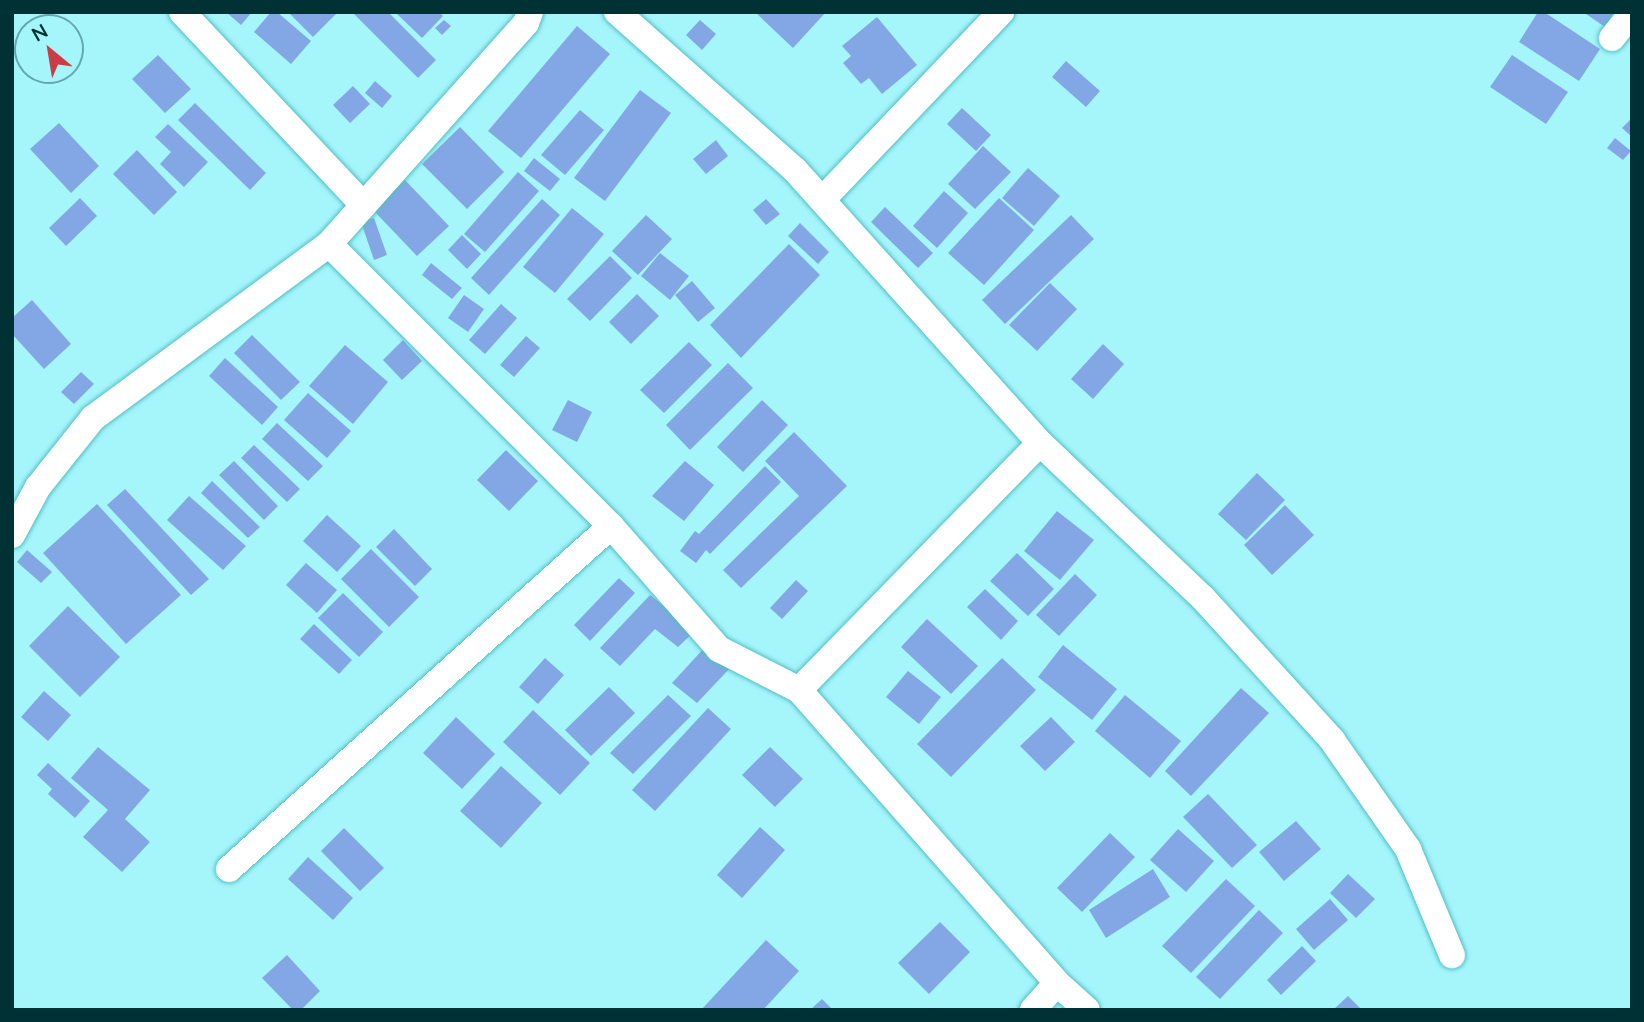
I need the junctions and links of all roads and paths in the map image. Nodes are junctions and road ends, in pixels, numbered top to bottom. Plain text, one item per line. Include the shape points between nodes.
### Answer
1 (182, 12) edge
2 (530, 12) edge
3 (617, 12) edge
4 (1001, 12) edge
5 (1632, 13) edge
6 (1612, 38) dead end
7 (822, 200) junction
8 (363, 205) junction
9 (329, 244) junction
10 (1040, 443) junction
11 (611, 526) junction
12 (12, 535) edge
13 (799, 690) junction
14 (229, 869) dead end
15 (1452, 955) dead end
16 (1057, 983) junction
17 (1033, 1010) edge
18 (1087, 1010) edge

1 - 8 street
2 - 8 street via 526,23
3 - 7 street via 785,161
4 - 7 street
5 - 6 street
7 - 10 street
8 - 9 street
9 - 11 street
9 - 12 street via 93,418 38,487
10 - 13 street
10 - 15 street via 1203,598 1332,740 1408,849
11 - 13 street via 719,649
11 - 14 street
13 - 16 street
16 - 17 street
16 - 18 street

